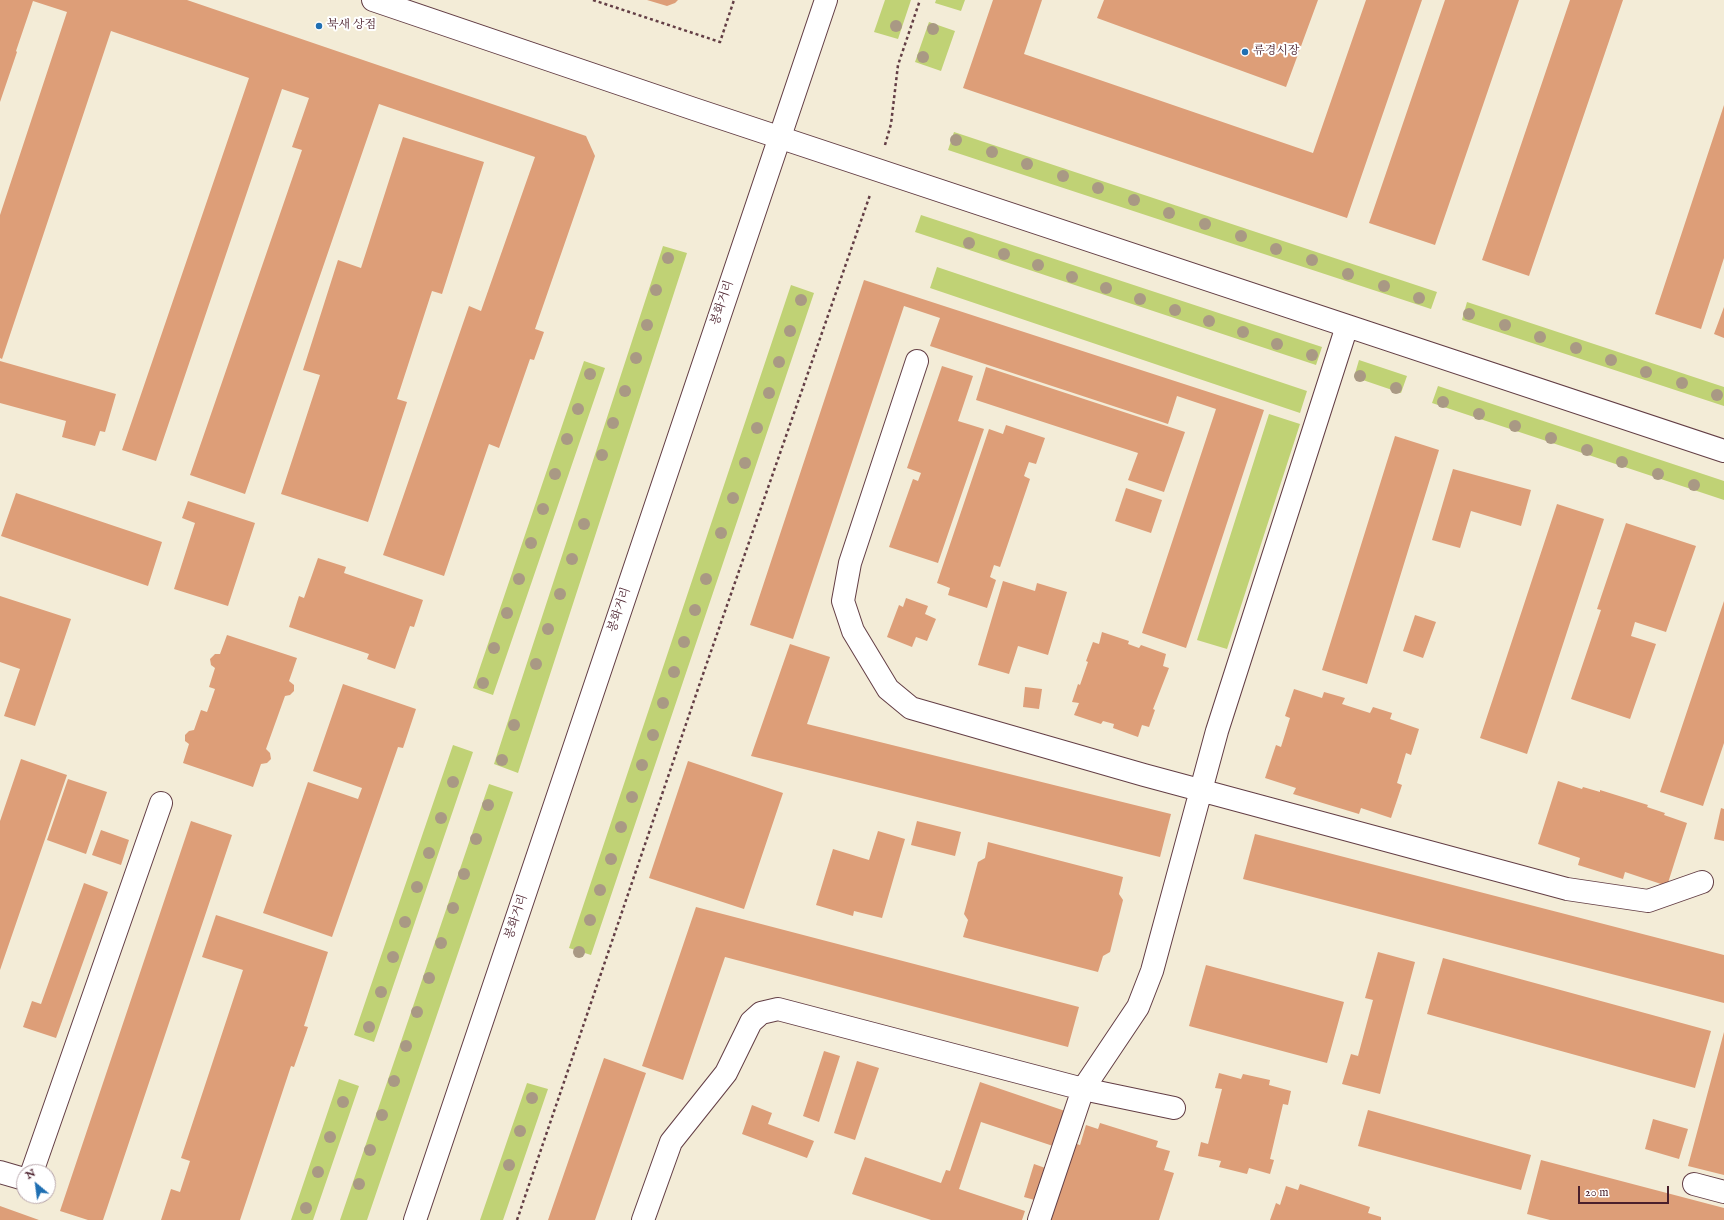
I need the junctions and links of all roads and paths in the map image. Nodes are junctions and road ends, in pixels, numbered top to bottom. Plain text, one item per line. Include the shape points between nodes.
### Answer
1 (373, 0) edge
2 (593, 0) edge
3 (734, 0) edge
4 (826, 0) edge
5 (920, 0) edge
6 (780, 136) junction
7 (879, 170) junction
8 (1347, 326) junction
9 (917, 361) dead end
10 (1724, 451) edge
11 (1201, 791) junction
12 (161, 803) dead end
13 (1702, 882) dead end
14 (1083, 1089) junction
15 (1174, 1108) dead end
16 (35, 1164) edge
17 (0, 1172) edge
18 (16, 1177) edge
19 (1694, 1184) dead end
20 (1724, 1192) edge
21 (415, 1220) edge
22 (517, 1220) edge
23 (642, 1220) edge
24 (1039, 1220) edge

1 - 6 street
2 - 3 path via 720,42
4 - 6 street, 봉화거리
5 - 7 path via 898,65 891,124
6 - 7 street
6 - 21 street, 봉화거리
7 - 8 street
7 - 22 path via 701,680
8 - 10 street
8 - 11 street via 1217,731
9 - 11 street via 850,563 843,601 853,631 888,689 911,708
11 - 13 street via 1567,889 1648,901
11 - 14 street via 1152,971 1138,1007
12 - 16 street
14 - 15 street
14 - 23 street via 778,1009 761,1013 751,1022 726,1073 671,1142
14 - 24 street
17 - 18 street
19 - 20 street

